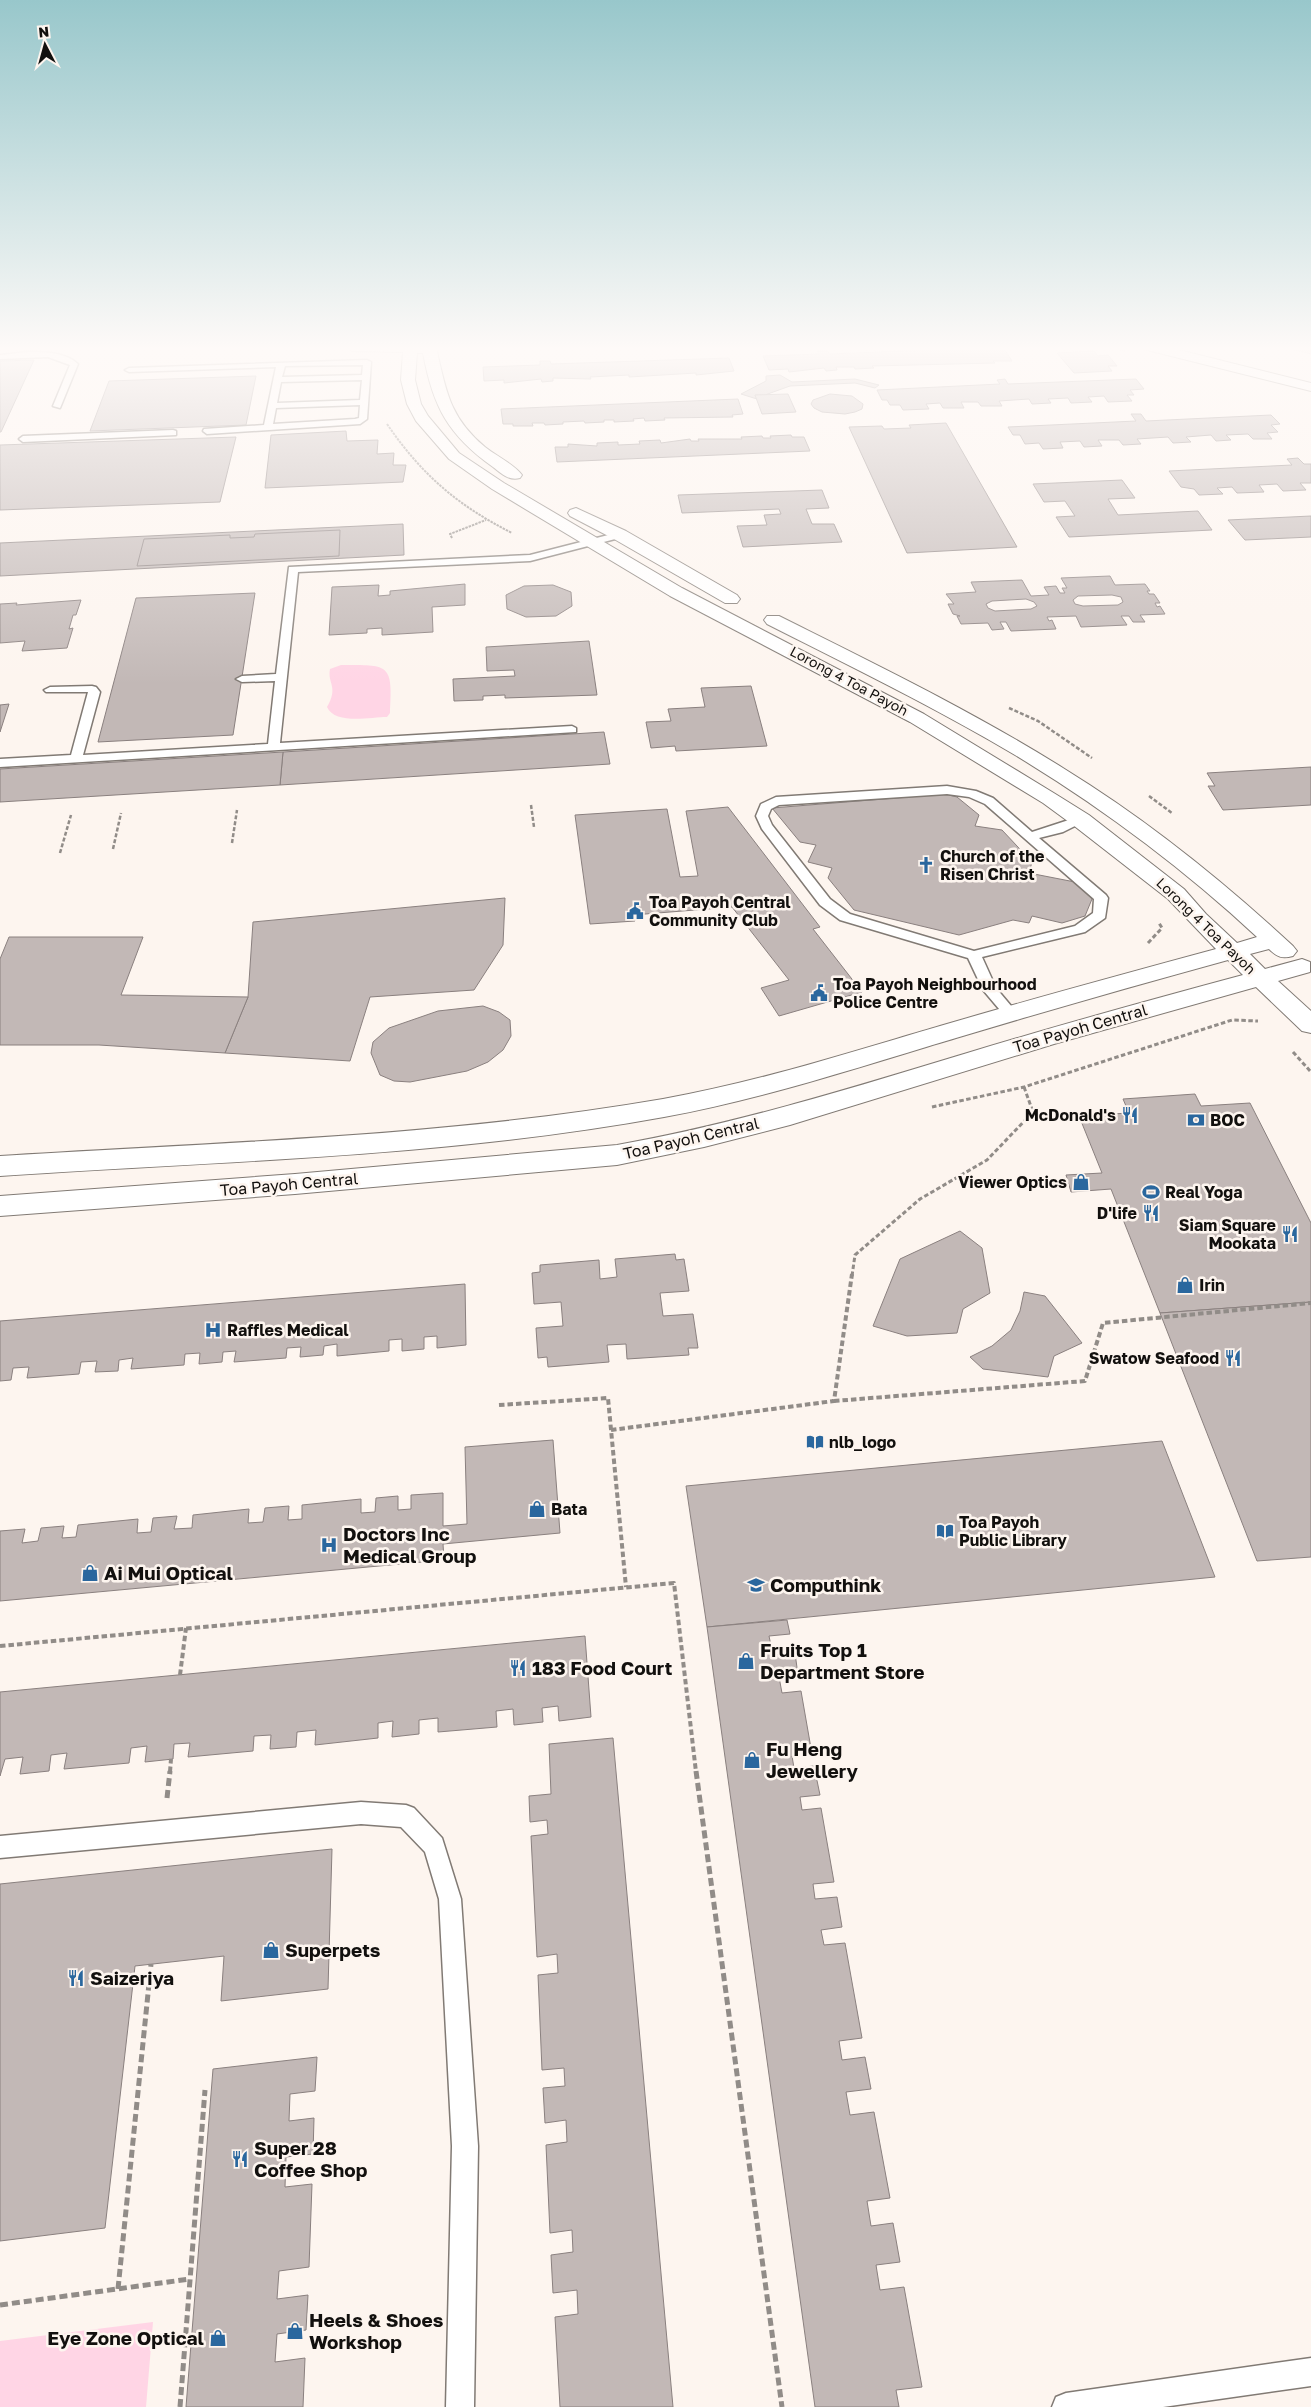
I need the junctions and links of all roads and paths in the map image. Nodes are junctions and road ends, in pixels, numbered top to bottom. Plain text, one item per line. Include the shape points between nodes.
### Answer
1 (459, 459) edge
2 (493, 459) edge
3 (530, 486) dead end
4 (544, 495) dead end
5 (620, 535) junction
6 (595, 543) junction
7 (281, 678) junction
8 (242, 679) dead end
9 (50, 690) dead end
10 (572, 730) dead end
11 (274, 747) junction
12 (76, 759) junction
13 (0, 763) edge
14 (531, 806) dead end
15 (237, 810) dead end
16 (121, 813) dead end
17 (70, 815) dead end
18 (1081, 820) junction
19 (534, 827) dead end
20 (1030, 836) junction
21 (232, 843) dead end
22 (113, 850) dead end
23 (60, 853) dead end
24 (1274, 940) junction
25 (1151, 942) dead end
26 (1142, 945) dead end
27 (1233, 952) junction
28 (974, 955) junction
29 (1306, 971) edge
30 (1261, 978) junction
31 (1010, 1013) junction
32 (1311, 1025) edge
33 (1024, 1087) dead end
34 (0, 1166) edge
35 (0, 1206) edge
36 (1311, 1304) edge
37 (834, 1401) junction
38 (499, 1405) dead end
39 (611, 1430) junction
40 (626, 1587) junction
41 (186, 1628) junction
42 (0, 1646) edge
43 (180, 1675) dead end
44 (0, 1847) edge
45 (151, 1964) dead end
46 (206, 2090) dead end
47 (190, 2279) junction
48 (118, 2289) junction
49 (0, 2305) edge
50 (1311, 2372) edge
51 (180, 2407) edge
52 (460, 2407) edge
53 (782, 2407) edge
54 (1066, 2407) edge

1 - 6 street, Lorong 4 Toa Payoh
2 - 3 street
4 - 5 street, Lorong 4 Toa Payoh
5 - 6 lane
5 - 24 street, Lorong 4 Toa Payoh via 709,588 922,695 1056,772 1171,851
6 - 7 lane via 530,558 293,569
6 - 18 street, Lorong 4 Toa Payoh via 676,592 917,718
7 - 8 lane
7 - 11 lane
9 - 12 lane via 83,688 94,692
10 - 11 lane
11 - 12 lane
12 - 13 lane
14 - 19 path
15 - 21 path
16 - 22 path
17 - 23 path
18 - 20 lane
18 - 27 street, Lorong 4 Toa Payoh via 1176,894
20 - 28 lane via 1102,898 1100,915 1080,929
20 - 28 lane via 989,800 947,790 776,801 765,808 762,816 766,826 825,902 845,917
24 - 27 street, Toa Payoh Central
24 - 29 street, Lorong 4 Toa Payoh
25 - 26 path
27 - 30 street, Lorong 4 Toa Payoh
27 - 31 street, Toa Payoh Central
28 - 31 lane via 990,990
29 - 30 street, Toa Payoh Central
30 - 32 street, Lorong 4 Toa Payoh
30 - 35 street, Toa Payoh Central via 1106,1019 853,1097 667,1147 617,1155 295,1184
31 - 34 street, Toa Payoh Central via 800,1076 666,1108 567,1123 426,1140
33 - 37 path via 1033,1112 987,1160 920,1199 855,1255
36 - 37 path via 1103,1323 1085,1381
37 - 39 path
38 - 39 path via 608,1398
39 - 40 path
40 - 41 path
40 - 53 path via 674,1583
41 - 42 path
41 - 43 path
44 - 52 lane via 361,1813 406,1816 434,1846 450,1899 465,2146
45 - 48 path
46 - 47 path
47 - 48 path
47 - 51 path
48 - 49 path
50 - 54 lane

